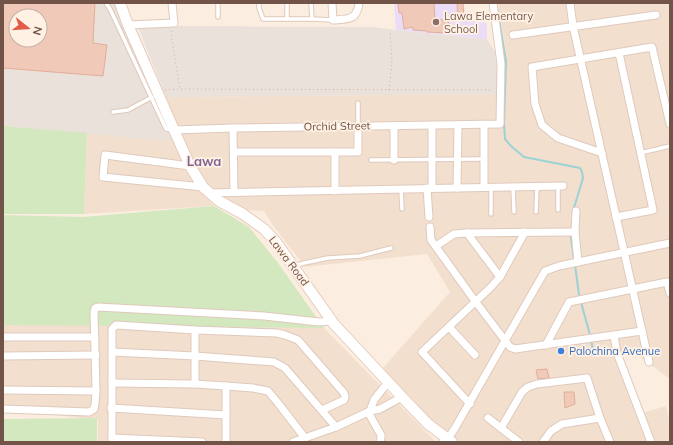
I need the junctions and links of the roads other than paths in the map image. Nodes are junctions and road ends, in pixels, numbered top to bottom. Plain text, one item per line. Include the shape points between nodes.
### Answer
1 (106, 3) edge
2 (120, 3) edge
3 (172, 3) edge
4 (218, 3) edge
5 (259, 3) edge
6 (287, 3) edge
7 (311, 3) edge
8 (332, 3) edge
9 (359, 3) edge
10 (493, 3) edge
11 (570, 3) edge
12 (656, 15) dead end
13 (218, 17) dead end
14 (287, 18) junction
15 (312, 18) junction
16 (332, 20) junction
17 (128, 25) junction
18 (573, 26) junction
19 (513, 35) dead end
20 (619, 53) junction
21 (581, 59) junction
22 (154, 94) junction
23 (358, 103) dead end
24 (114, 112) dead end
25 (484, 124) junction
26 (670, 124) edge
27 (432, 125) junction
28 (458, 125) junction
29 (358, 126) junction
30 (394, 126) junction
31 (233, 128) junction
32 (174, 130) junction
33 (670, 146) edge
34 (234, 152) junction
35 (335, 152) junction
36 (602, 153) junction
37 (640, 153) junction
38 (432, 159) junction
39 (457, 159) junction
40 (484, 159) junction
41 (371, 160) dead end
42 (394, 160) junction
43 (190, 166) junction
44 (561, 186) joint
45 (487, 187) junction
46 (513, 187) junction
47 (537, 187) junction
48 (429, 188) junction
49 (457, 188) junction
50 (401, 189) junction
51 (206, 190) junction
52 (335, 191) junction
53 (234, 192) junction
54 (402, 209) dead end
55 (558, 210) dead end
56 (576, 211) dead end
57 (514, 212) dead end
58 (536, 212) dead end
59 (491, 214) dead end
60 (429, 216) dead end
61 (616, 217) junction
62 (430, 228) dead end
63 (525, 232) junction
64 (575, 232) junction
65 (467, 233) junction
66 (670, 244) edge
67 (436, 246) junction
68 (391, 248) dead end
69 (625, 253) junction
70 (578, 262) junction
71 (294, 267) junction
72 (500, 277) junction
73 (633, 289) junction
74 (670, 293) edge
75 (475, 301) junction
76 (332, 321) junction
77 (449, 327) junction
78 (195, 330) junction
79 (642, 331) junction
80 (614, 336) junction
81 (3, 337) edge
82 (95, 337) junction
83 (505, 341) junction
84 (546, 345) junction
85 (112, 352) junction
86 (475, 355) dead end
87 (3, 356) edge
88 (96, 356) junction
89 (195, 356) junction
90 (649, 362) dead end
91 (388, 382) junction
92 (112, 383) junction
93 (195, 384) junction
94 (226, 386) junction
95 (3, 390) edge
96 (96, 391) junction
97 (402, 397) junction
98 (470, 404) junction
99 (111, 408) junction
100 (3, 409) edge
101 (322, 410) junction
102 (369, 412) junction
103 (226, 415) junction
104 (488, 418) dead end
105 (600, 418) junction
106 (336, 427) junction
107 (501, 428) junction
108 (304, 438) junction
109 (112, 440) edge
110 (140, 441) edge
111 (168, 441) edge
112 (448, 441) edge
113 (196, 442) edge
114 (202, 442) edge
115 (226, 442) edge
116 (293, 442) edge
117 (380, 442) edge
118 (519, 442) edge
119 (543, 442) edge
120 (610, 442) edge
121 (651, 442) edge

1 - 22 lane
2 - 17 main road, Lawa Road
3 - 17 street via 174,22
4 - 13 lane
5 - 14 lane via 263,19
6 - 14 lane
7 - 15 lane
8 - 16 street
9 - 16 street via 354,16
10 - 25 street, Orchid Street via 501,64 500,124
11 - 18 street
12 - 18 street
14 - 15 lane
15 - 16 lane
17 - 22 main road, Lawa Road
18 - 19 street
18 - 21 street
20 - 21 street
20 - 26 street via 652,47
20 - 37 street
21 - 36 street
21 - 36 street via 532,67 535,104 542,124 558,138
22 - 24 lane via 128,110
22 - 32 main road, Lawa Road
23 - 29 lane
25 - 28 street, Orchid Street
25 - 40 street
27 - 28 street, Orchid Street
27 - 30 street, Orchid Street
27 - 38 street
28 - 39 street
29 - 30 street, Orchid Street
29 - 31 street, Orchid Street
29 - 35 street via 358,152
30 - 42 street
31 - 32 street, Orchid Street
31 - 34 street
32 - 43 main road, Lawa Road
33 - 37 lane
34 - 35 street
34 - 53 street
35 - 52 street
36 - 61 street
37 - 61 street via 653,210
38 - 39 lane
38 - 42 lane
38 - 48 street
39 - 40 lane
39 - 49 street
40 - 45 street
41 - 42 lane
43 - 51 main road, Lawa Road
43 - 51 street via 105,155 103,176
44 - 47 street
44 - 55 lane
45 - 46 street
45 - 49 street
45 - 59 lane
46 - 47 street
46 - 57 lane
47 - 58 lane
48 - 49 street
48 - 50 street
48 - 60 street
50 - 52 street
50 - 54 lane
51 - 53 street
51 - 71 main road, Lawa Road via 264,229
52 - 53 street
56 - 64 street
61 - 69 street
62 - 67 street via 431,240
63 - 64 street
63 - 65 street
63 - 72 street
64 - 70 street
65 - 67 street via 454,234
65 - 72 street
66 - 69 street
67 - 75 street
68 - 71 lane via 360,256 328,258
69 - 70 street
69 - 73 street
70 - 83 street via 544,272
71 - 76 main road, Lawa Road
72 - 75 street
73 - 74 street via 667,282
73 - 79 street
73 - 84 street via 569,302
75 - 77 street
75 - 83 street
76 - 82 street via 98,307 94,312
76 - 91 main road, Lawa Road
77 - 86 street
77 - 98 street via 422,352
78 - 85 street via 116,325 112,329
78 - 89 street
78 - 101 street via 277,333 298,340 344,393 344,400
79 - 80 street
79 - 90 street
80 - 84 street
80 - 121 street via 617,353
81 - 82 street
82 - 88 street
83 - 84 street via 515,349
83 - 98 street
85 - 89 street
85 - 92 street
87 - 88 street
88 - 96 street
89 - 93 street
89 - 101 street via 274,362 285,368
91 - 97 main road, Lawa Road
91 - 102 street via 374,400
92 - 93 street
92 - 99 street
93 - 94 street
94 - 103 street
94 - 108 street via 268,392
95 - 96 street
96 - 100 street via 94,409 89,412
97 - 102 street
97 - 112 main road, Lawa Road
98 - 112 street
99 - 103 street
99 - 109 street
101 - 106 street
102 - 106 street
102 - 117 street via 381,435
103 - 115 street
104 - 107 street
105 - 107 street via 587,378 528,387 522,392
105 - 119 street via 562,424 551,431
105 - 120 street
106 - 108 street
107 - 118 street
108 - 116 street
109 - 110 street
110 - 111 street
111 - 113 street
113 - 114 street

